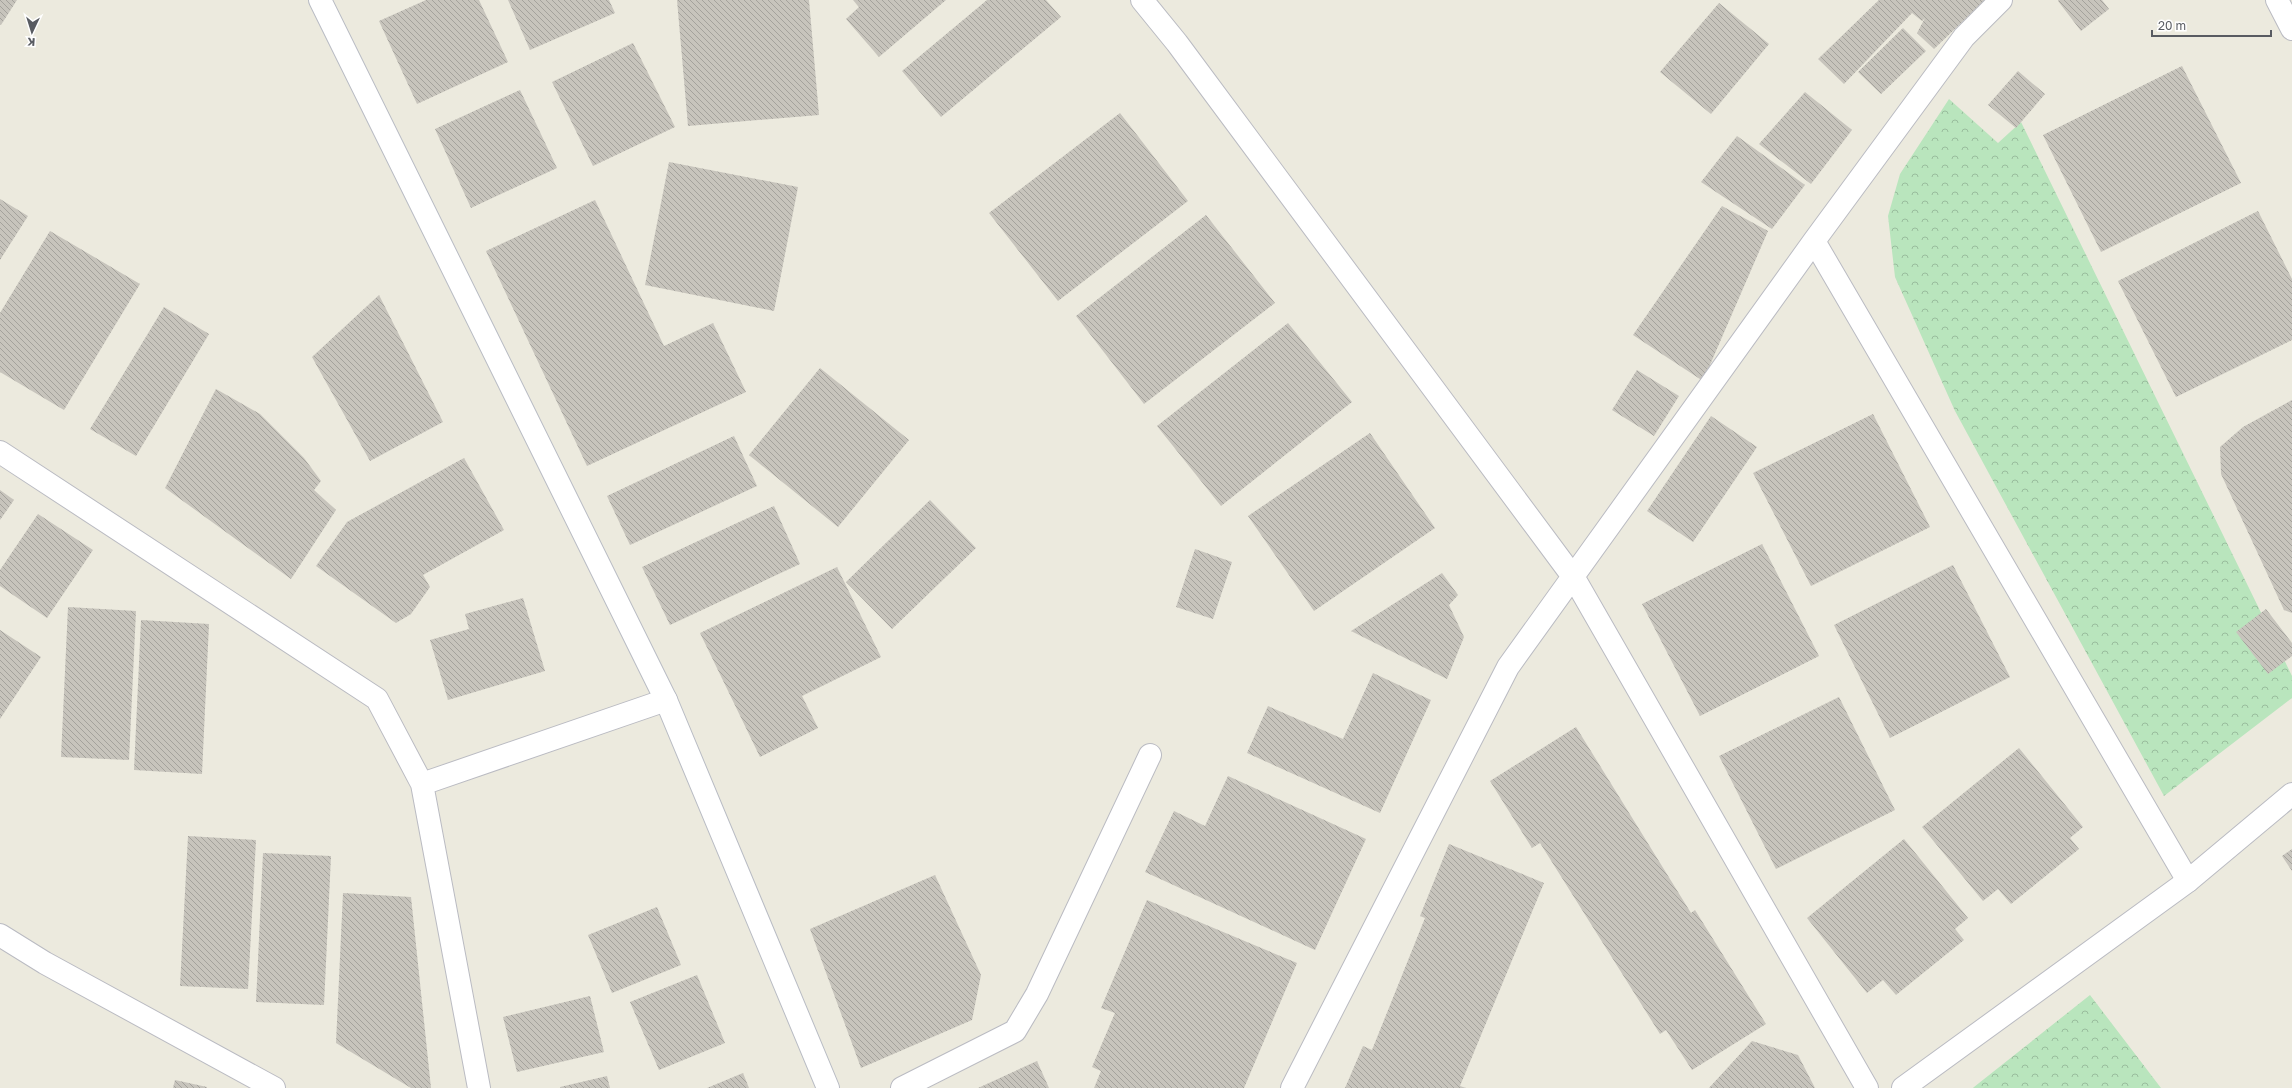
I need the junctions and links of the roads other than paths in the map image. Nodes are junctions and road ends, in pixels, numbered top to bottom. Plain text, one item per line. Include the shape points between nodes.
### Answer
1 (320, 0) edge
2 (1142, 0) edge
3 (2001, 0) edge
4 (2277, 0) edge
5 (2292, 29) edge
6 (1814, 241) junction
7 (0, 452) edge
8 (1574, 578) junction
9 (666, 700) junction
10 (1150, 755) dead end
11 (422, 784) junction
12 (2292, 794) edge
13 (2188, 882) junction
14 (0, 935) edge
15 (274, 1088) edge
16 (479, 1088) edge
17 (828, 1088) edge
18 (902, 1088) edge
19 (1292, 1088) edge
20 (1867, 1088) edge
21 (1903, 1088) edge

1 - 9 street
2 - 8 street via 1177,43
3 - 6 street via 1964,38
4 - 5 street
6 - 8 street
6 - 13 street
7 - 11 street via 377,699
8 - 19 street via 1508,668
8 - 20 street
9 - 11 street
9 - 17 street
10 - 18 street via 1037,994 1015,1031
11 - 16 street
12 - 13 street
13 - 21 street
14 - 15 street via 45,963

